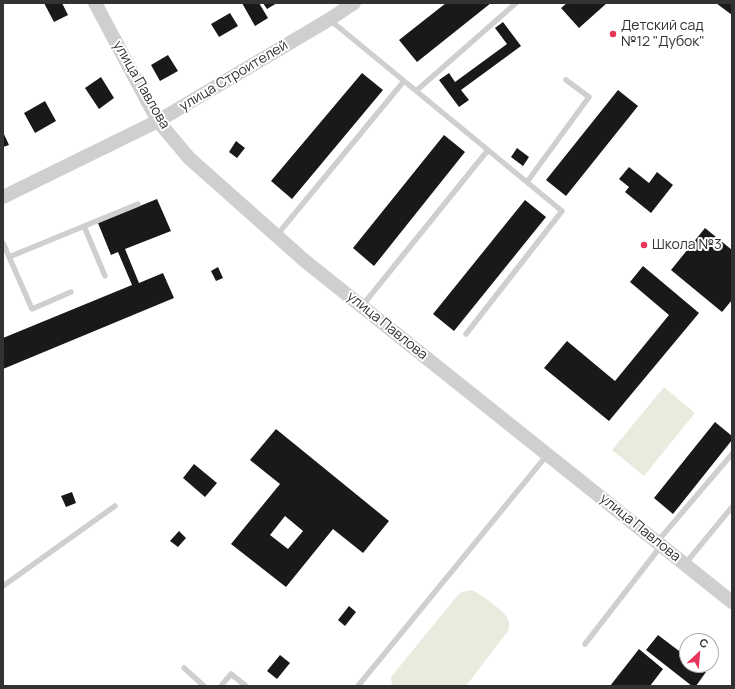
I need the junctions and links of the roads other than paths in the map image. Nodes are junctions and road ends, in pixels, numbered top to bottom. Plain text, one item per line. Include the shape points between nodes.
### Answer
1 (95, 3) edge
2 (354, 3) edge
3 (516, 3) edge
4 (330, 19) junction
5 (566, 80) dead end
6 (404, 81) junction
7 (416, 91) junction
8 (158, 121) junction
9 (488, 150) junction
10 (526, 182) junction
11 (3, 197) edge
12 (138, 204) dead end
13 (84, 226) junction
14 (277, 236) junction
15 (3, 243) edge
16 (9, 257) junction
17 (105, 276) dead end
18 (71, 292) dead end
19 (362, 306) junction
20 (466, 334) dead end
21 (548, 454) junction
22 (732, 454) edge
23 (115, 506) dead end
24 (732, 507) edge
25 (659, 544) junction
26 (685, 564) junction
27 (3, 586) edge
28 (732, 602) edge
29 (585, 644) dead end
30 (184, 668) dead end
31 (204, 686) edge
32 (221, 686) edge
33 (246, 686) edge
34 (358, 686) edge

1 - 8 street, улица Павлова
2 - 4 street, улица Строителей
3 - 7 lane
4 - 6 lane
4 - 8 street, улица Строителей
5 - 10 lane via 590,97
6 - 7 lane
6 - 14 lane
7 - 9 lane
8 - 11 street, улица Строителей
8 - 14 street, улица Павлова via 189,158
9 - 10 lane
9 - 19 lane
10 - 20 lane via 562,211
12 - 13 lane
13 - 16 lane
13 - 17 lane
14 - 19 street, улица Павлова
15 - 16 lane
16 - 18 lane via 32,309
19 - 21 street, улица Павлова
21 - 25 street, улица Павлова
21 - 34 lane
22 - 25 lane
23 - 27 lane
24 - 26 lane
25 - 26 street, улица Павлова
25 - 29 lane
26 - 28 street, улица Павлова
30 - 31 lane
32 - 33 lane via 231,674

